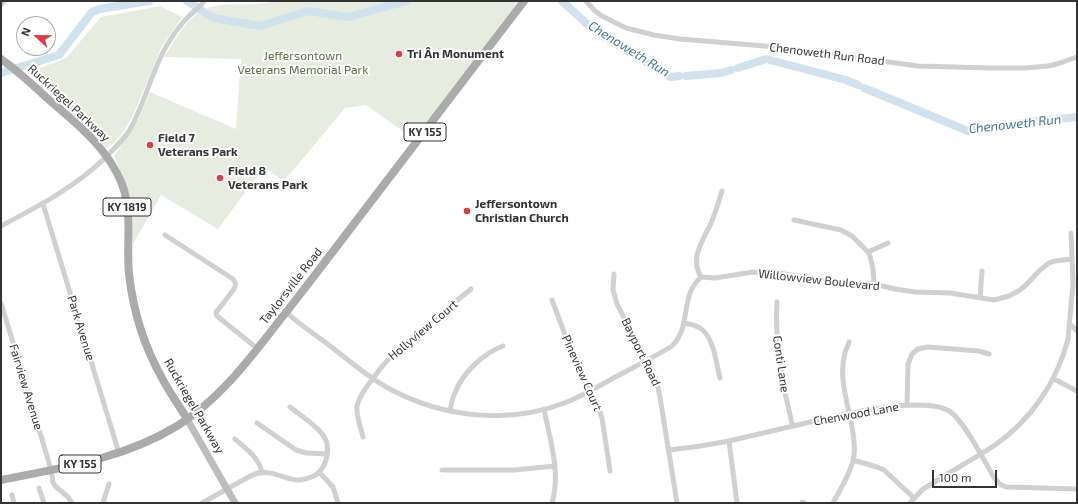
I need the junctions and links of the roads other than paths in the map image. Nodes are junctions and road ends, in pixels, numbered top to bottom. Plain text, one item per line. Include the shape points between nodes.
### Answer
1 (4, 1) edge
2 (204, 1) edge
3 (524, 1) edge
4 (586, 1) edge
5 (1, 5) edge
6 (1077, 57) edge
7 (1, 58) edge
8 (107, 156) junction
9 (722, 191) dead end
10 (43, 204) junction
11 (794, 220) dead end
12 (1, 226) edge
13 (1071, 233) dead end
14 (165, 235) dead end
15 (888, 243) dead end
16 (868, 252) junction
17 (1072, 259) junction
18 (982, 271) dead end
19 (614, 274) dead end
20 (700, 277) junction
21 (874, 284) junction
22 (471, 289) dead end
23 (980, 298) junction
24 (552, 300) dead end
25 (777, 302) dead end
26 (1, 303) edge
27 (286, 312) junction
28 (684, 323) junction
29 (1070, 324) junction
30 (1077, 331) edge
31 (849, 342) dead end
32 (503, 346) dead end
33 (258, 349) junction
34 (989, 354) dead end
35 (647, 360) junction
36 (720, 378) dead end
37 (373, 379) junction
38 (1054, 379) junction
39 (590, 390) junction
40 (1077, 391) edge
41 (907, 405) junction
42 (290, 407) dead end
43 (544, 409) junction
44 (450, 411) junction
45 (849, 413) junction
46 (187, 419) junction
47 (257, 423) dead end
48 (792, 425) junction
49 (363, 437) dead end
50 (235, 439) dead end
51 (730, 441) junction
52 (669, 450) junction
53 (119, 453) junction
54 (327, 454) junction
55 (980, 454) junction
56 (853, 460) junction
57 (555, 466) junction
58 (51, 470) junction
59 (442, 470) dead end
60 (610, 471) dead end
61 (319, 472) junction
62 (262, 473) junction
63 (1, 480) edge
64 (109, 484) dead end
65 (39, 488) dead end
66 (227, 489) junction
67 (1077, 489) edge
68 (12, 495) dead end
69 (914, 498) junction
70 (14, 503) edge
71 (44, 503) edge
72 (72, 503) edge
73 (103, 503) edge
74 (202, 503) edge
75 (235, 503) edge
76 (338, 503) edge
77 (552, 503) edge
78 (676, 503) edge
79 (737, 503) edge
80 (833, 503) edge
81 (910, 503) edge

1 - 5 street
2 - 8 street via 178,29 163,53 129,131
3 - 27 main road, Taylorsville Road / KY 155
4 - 6 street, Chenoweth Run Road via 602,16 626,28 654,36 680,39 777,47 918,66 1025,68 1048,66
7 - 8 main road, Ruckriegel Parkway / KY 1819 via 88,135
8 - 10 street via 79,181
8 - 46 main road, Ruckriegel Parkway / KY 1819 via 122,184 126,199 129,219 129,272 137,318 162,378
9 - 20 street via 697,251
10 - 12 street
10 - 53 street, Park Avenue
11 - 16 street via 841,230 852,236
13 - 17 street
14 - 33 street via 233,279 236,286 216,312 217,316
15 - 16 street
16 - 21 street
17 - 23 street, Willowview Boulevard via 1048,263 1026,285 1009,296 994,300
17 - 29 street
18 - 23 street
19 - 35 street, Bayport Road via 613,290 617,304
20 - 21 street, Willowview Boulevard via 715,278 753,272 778,273 841,283
20 - 28 street via 688,296
21 - 23 street, Willowview Boulevard via 915,292 950,293
22 - 37 street, Hollyview Court via 397,350
24 - 39 street, Pineview Court via 572,356
25 - 48 street, Conti Lane via 777,335
26 - 58 street, Fairview Avenue
27 - 33 main road, Taylorsville Road / KY 155
27 - 37 street
28 - 35 street via 676,342
28 - 36 street via 700,328 709,337
29 - 30 street
29 - 38 street via 1066,348
31 - 45 street via 844,356 843,378
32 - 44 street via 490,351 463,377
33 - 46 main road, Taylorsville Road / KY 155 via 209,402
34 - 41 street via 928,347 918,349 912,354 908,364
35 - 39 street
35 - 52 street, Bayport Road via 659,390
37 - 44 street via 405,397
37 - 49 street, Hollyview Court via 357,405
38 - 40 street
38 - 55 street via 1024,420 1002,440
39 - 43 street via 567,402
39 - 60 street, Pineview Court via 602,418
41 - 45 street, Chenwood Lane via 884,406
41 - 55 street, Chenwood Lane via 934,406 950,411 963,425
42 - 54 street via 323,435
43 - 44 street via 499,416
43 - 57 street
45 - 48 street, Chenwood Lane
45 - 56 street via 854,439
46 - 53 main road, Taylorsville Road / KY 155 via 151,440
46 - 66 main road, Ruckriegel Parkway / KY 1819
47 - 54 street via 296,450
48 - 51 street, Chenwood Lane
50 - 62 street via 256,458
51 - 52 street, Chenwood Lane
51 - 79 street
52 - 78 street, Bayport Road
53 - 58 main road, Taylorsville Road / KY 155
54 - 61 street
55 - 67 street, Chenwood Lane via 1002,486
55 - 69 street via 930,484
56 - 69 street via 884,470
56 - 80 street
57 - 59 street via 514,470
57 - 77 street
58 - 63 main road, Taylorsville Road / KY 155
58 - 72 street, Fairview Avenue via 55,486
61 - 62 street via 308,479 295,480
61 - 76 street via 333,487
62 - 66 street via 252,475
64 - 73 street
65 - 71 street
66 - 74 street
66 - 75 main road, Ruckriegel Parkway / KY 1819
68 - 70 street
69 - 81 street

